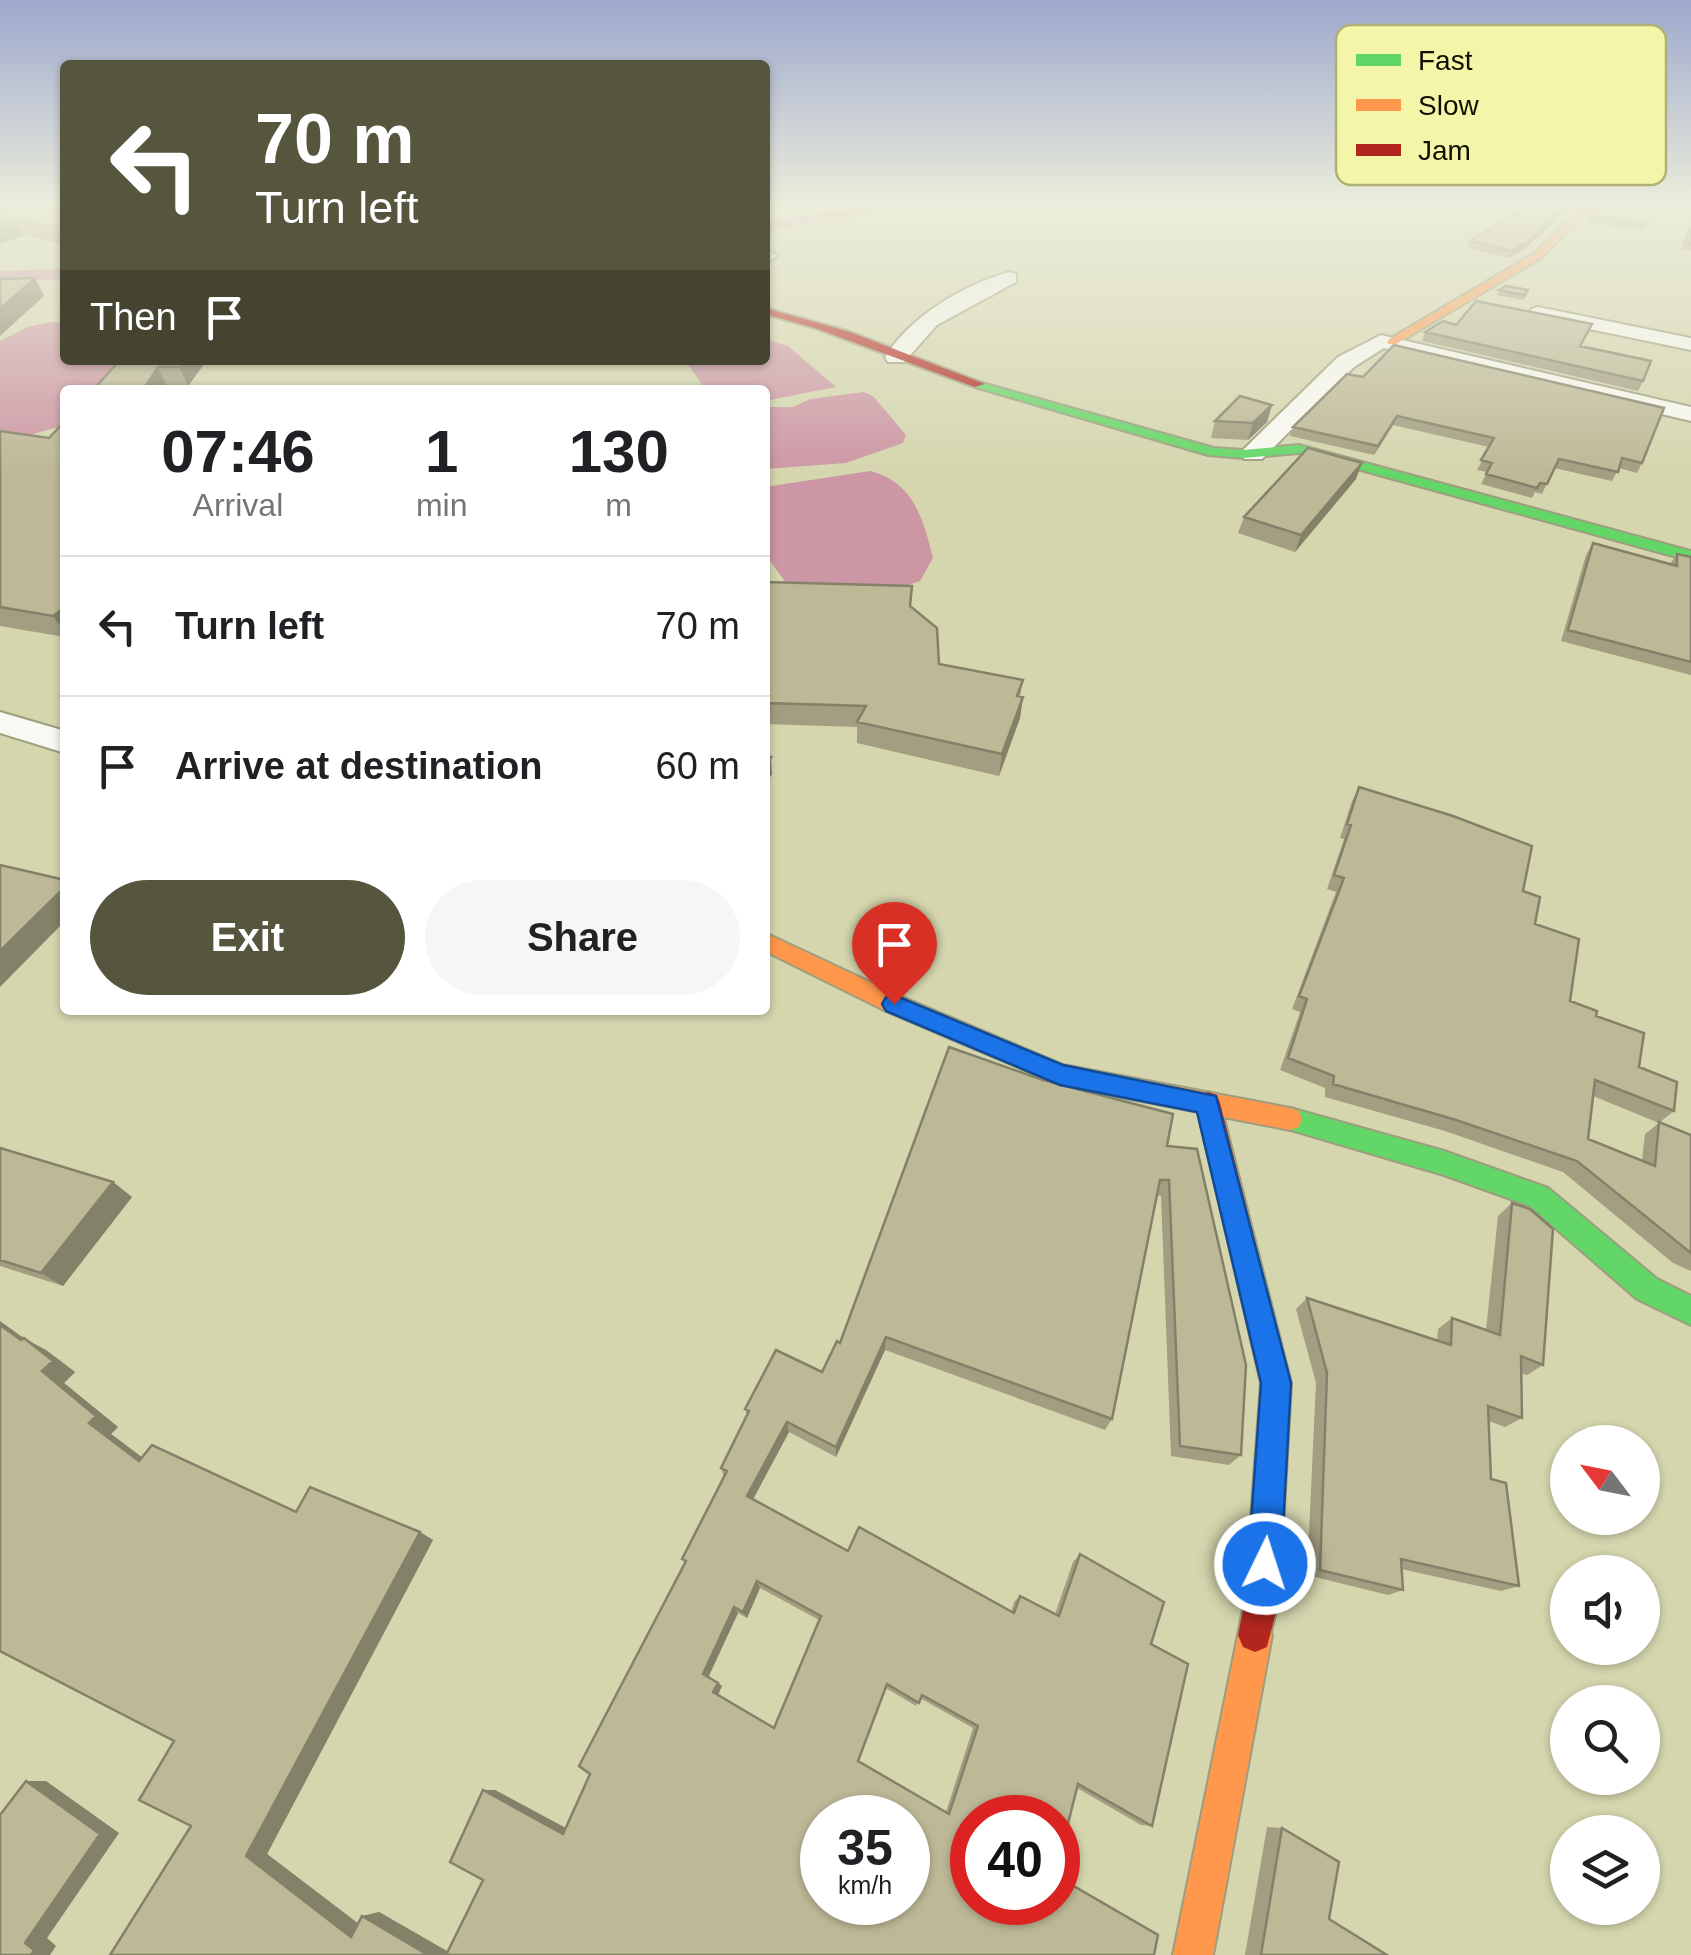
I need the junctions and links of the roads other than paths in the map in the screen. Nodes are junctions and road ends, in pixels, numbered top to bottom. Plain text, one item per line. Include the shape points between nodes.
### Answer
1 (982, 294) edge
2 (1468, 294) edge
3 (1461, 298) junction
4 (770, 312) edge
5 (1392, 342) junction
6 (1691, 344) edge
7 (896, 357) junction
8 (1691, 414) edge
9 (1252, 454) junction
10 (1691, 556) edge
11 (0, 722) edge
12 (60, 740) edge
13 (770, 943) edge
14 (1208, 1104) junction
15 (1691, 1310) edge
16 (1193, 1955) edge

1 - 7 street via 902,342
2 - 3 street
3 - 5 street
3 - 6 street
4 - 7 street via 803,318
5 - 8 street
5 - 9 street via 1366,347 1346,362
7 - 9 street via 1152,437
9 - 10 street via 1278,448 1311,452
11 - 12 street
13 - 14 street via 1060,1074
14 - 15 street via 1309,1122 1539,1197 1647,1289
14 - 16 street via 1276,1383 1262,1600

